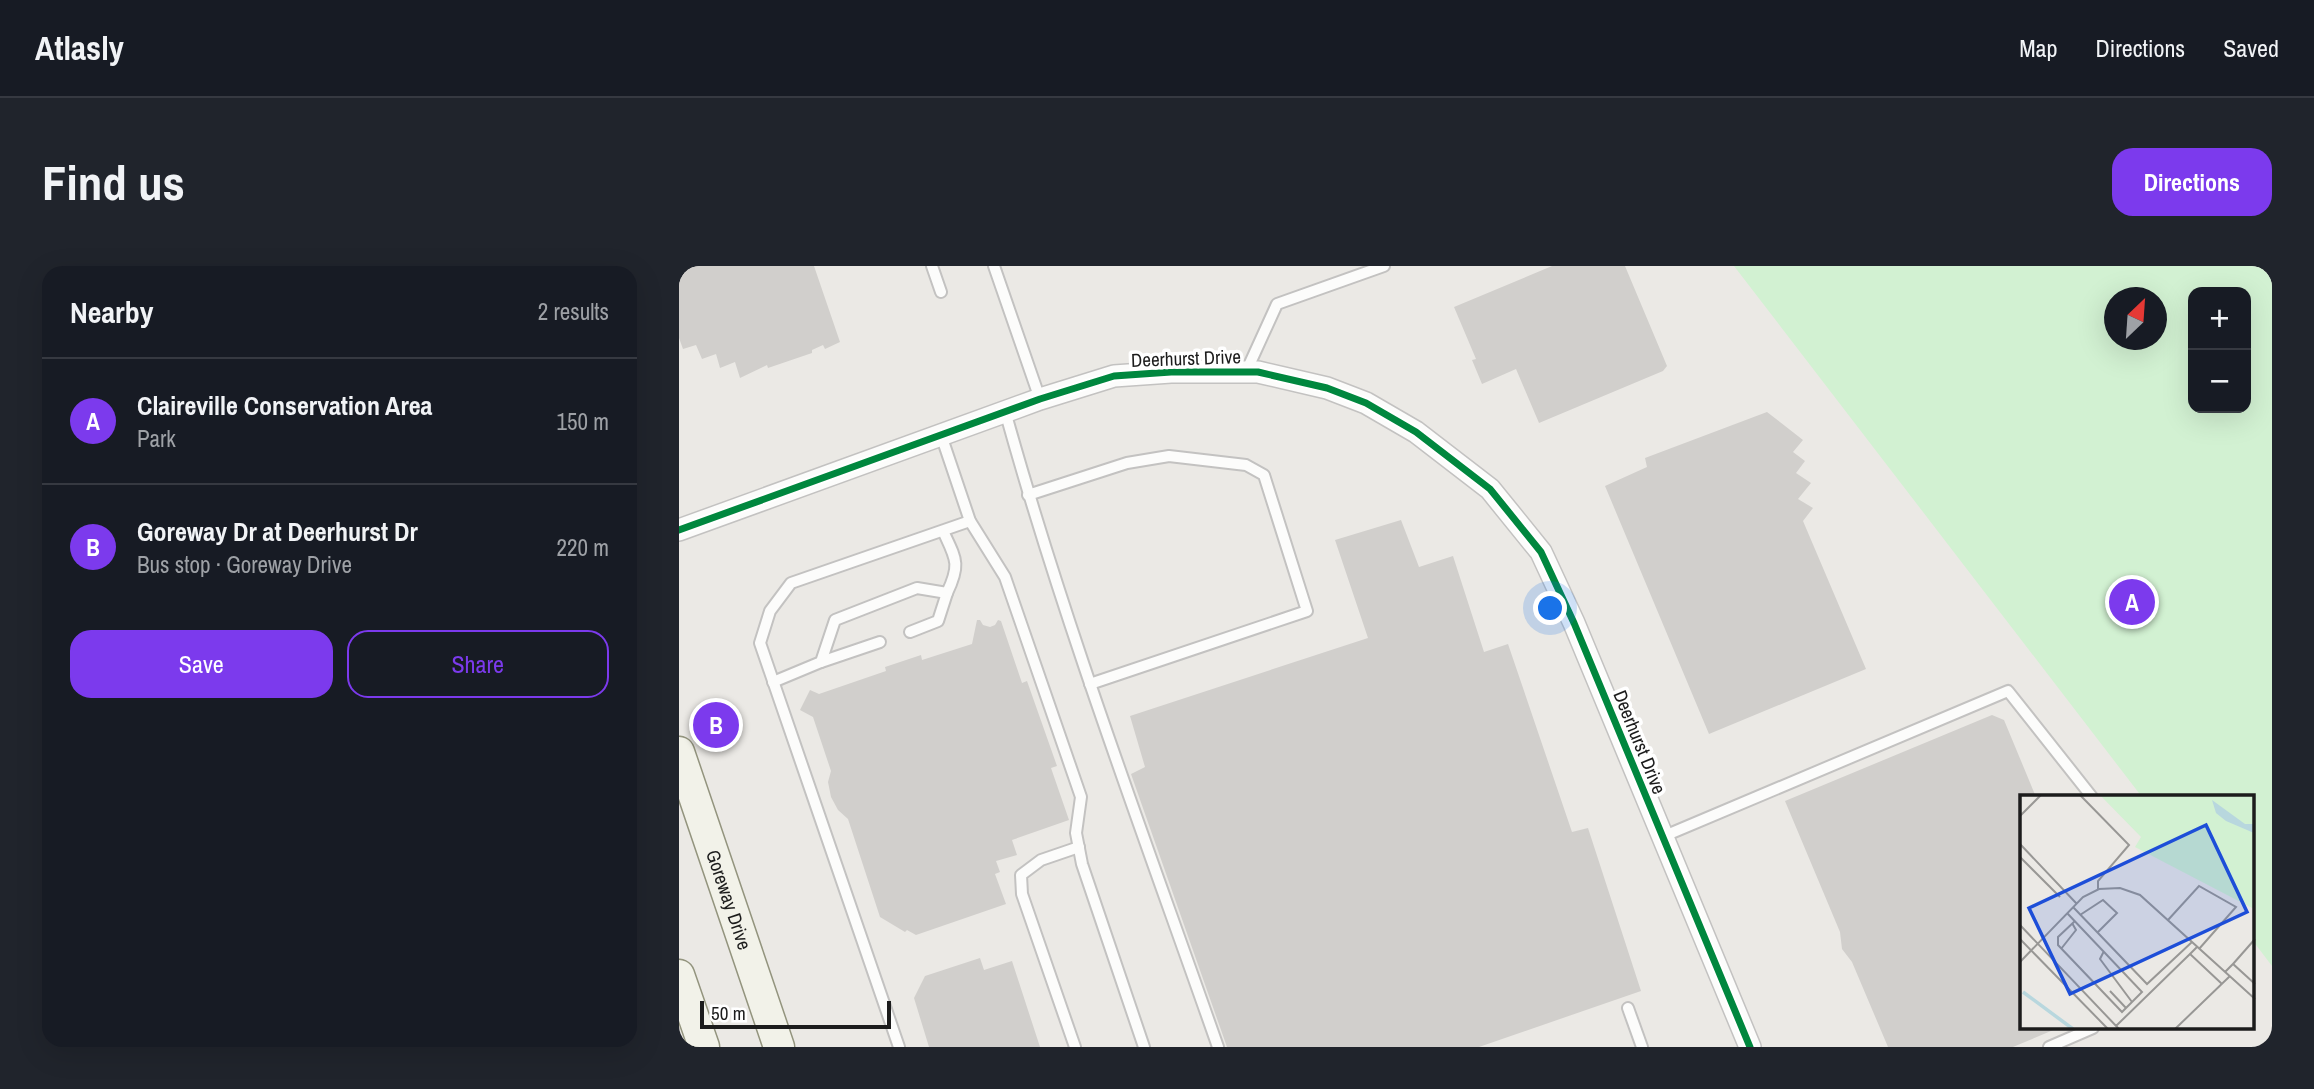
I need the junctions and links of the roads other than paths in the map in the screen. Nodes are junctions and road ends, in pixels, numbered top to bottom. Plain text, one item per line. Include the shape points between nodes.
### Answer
1 (932, 266) edge
2 (994, 266) edge
3 (1384, 266) edge
4 (941, 292) dead end
5 (1246, 372) junction
6 (1040, 399) junction
7 (1005, 411) junction
8 (941, 435) junction
9 (1028, 495) junction
10 (969, 521) junction
11 (679, 530) edge
12 (943, 531) junction
13 (947, 593) junction
14 (910, 632) dead end
15 (880, 642) dead end
16 (821, 662) junction
17 (773, 682) junction
18 (1090, 684) junction
19 (679, 752) edge
20 (2090, 795) edge
21 (1662, 837) junction
22 (1079, 847) junction
23 (679, 975) edge
24 (1628, 1008) dead end
25 (2088, 1030) edge
26 (704, 1047) edge
27 (779, 1047) edge
28 (899, 1047) edge
29 (1075, 1047) edge
30 (1144, 1047) edge
31 (1218, 1047) edge
32 (1642, 1047) edge
33 (1750, 1047) edge
34 (2049, 1047) edge

1 - 4 lane
2 - 6 lane
3 - 5 lane via 1277,304
5 - 6 street, Deerhurst Drive via 1114,376
5 - 21 street, Deerhurst Drive via 1327,388 1366,403 1416,432 1490,489 1541,552
6 - 7 street, Deerhurst Drive
7 - 8 street, Deerhurst Drive
7 - 9 lane
8 - 10 lane
8 - 11 street, Deerhurst Drive
9 - 18 lane
9 - 18 lane via 1127,463 1169,456 1246,464 1264,475 1307,611
10 - 12 lane
10 - 22 lane via 1005,577 1081,797 1076,833
12 - 13 lane via 957,573
12 - 17 lane via 791,583 770,611 760,643
13 - 14 lane via 938,621
13 - 16 lane via 917,588 835,620
15 - 16 lane
16 - 17 lane
17 - 28 lane
18 - 31 lane
19 - 27 main road, Goreway Drive
20 - 21 lane via 2008,691
21 - 33 street, Deerhurst Drive
22 - 29 lane via 1041,860 1021,875 1022,894
22 - 30 lane
23 - 26 main road
24 - 32 lane
25 - 34 lane

